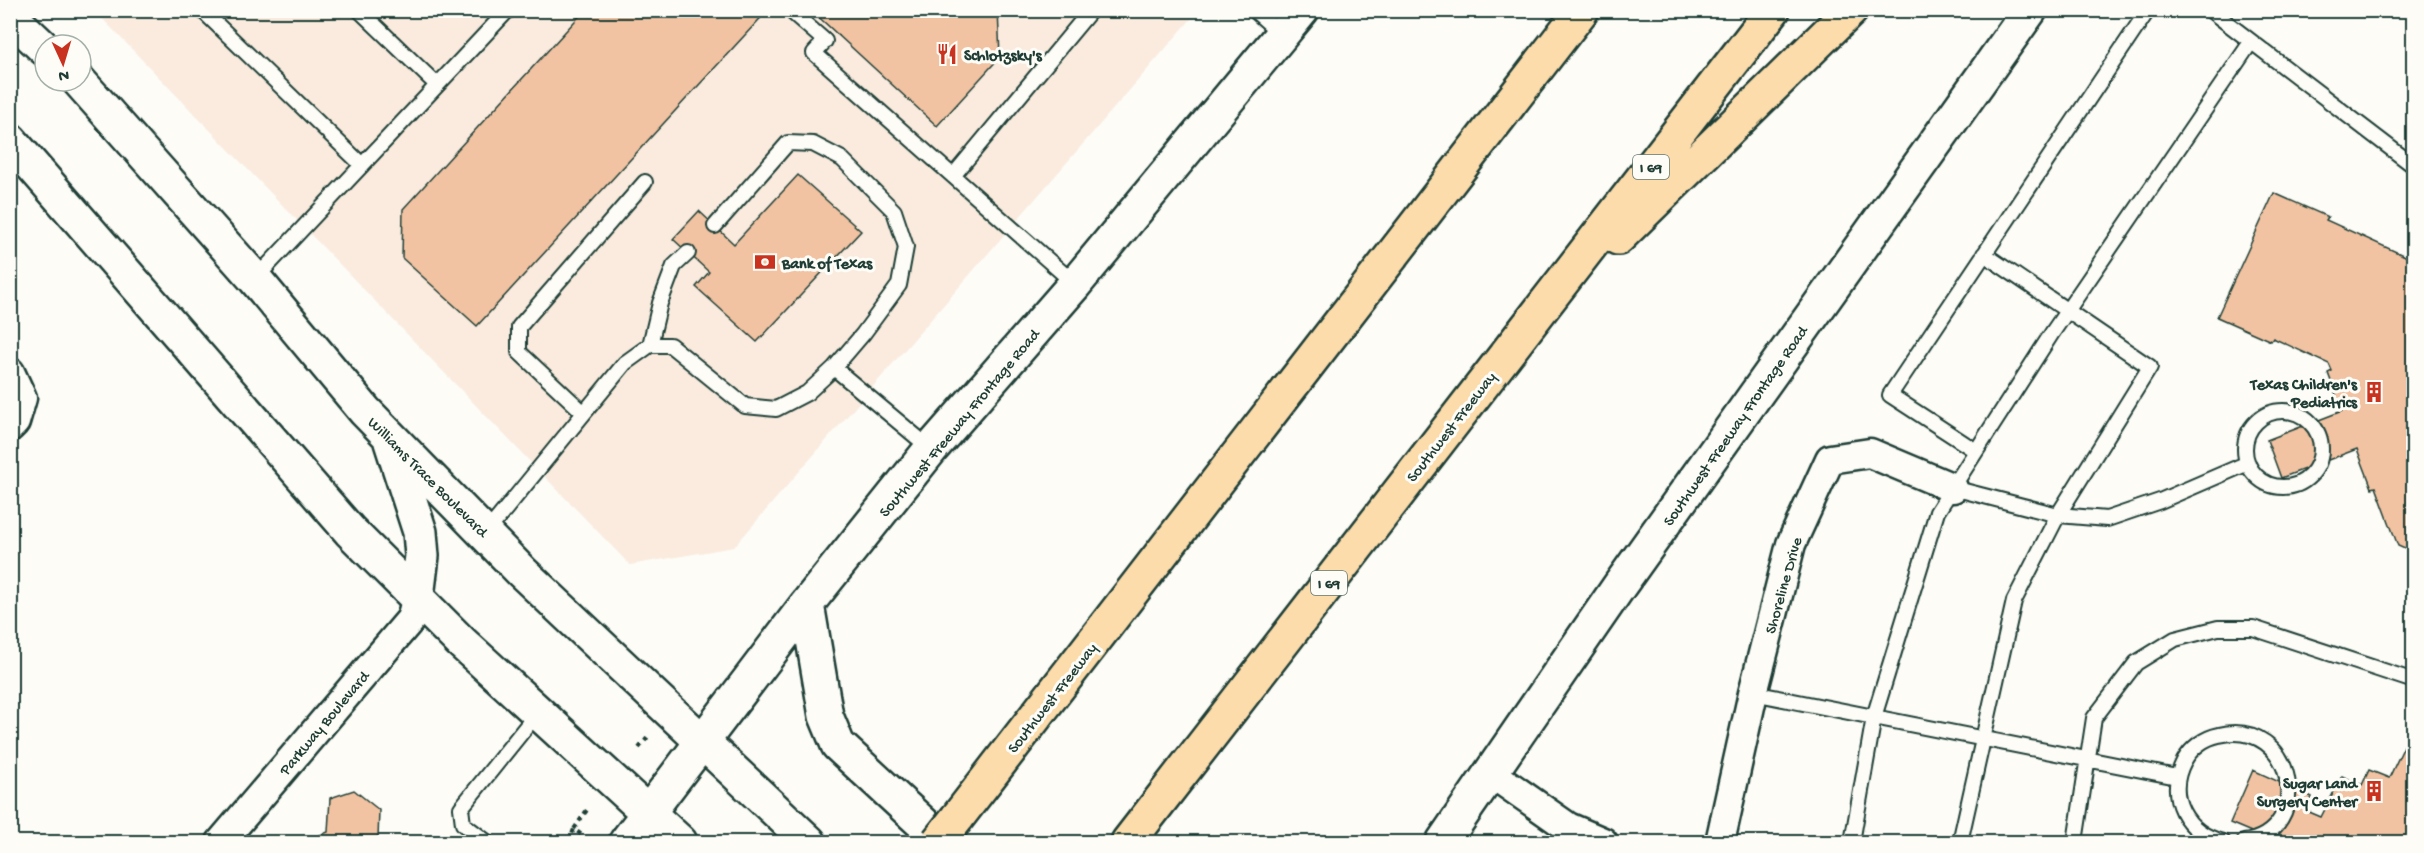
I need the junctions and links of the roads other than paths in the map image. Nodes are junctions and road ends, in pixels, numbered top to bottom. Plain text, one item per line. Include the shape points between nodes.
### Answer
1 (202, 10) edge
2 (359, 10) edge
3 (507, 10) edge
4 (1091, 10) edge
5 (1254, 10) edge
6 (1559, 10) edge
7 (1582, 10) edge
8 (1773, 10) edge
9 (1851, 10) edge
10 (2030, 10) edge
11 (2148, 10) edge
12 (2210, 10) edge
13 (793, 13) dead end
14 (10, 16) edge
15 (1292, 22) edge
16 (33, 38) edge
17 (2251, 42) junction
18 (437, 85) junction
19 (90, 93) edge
20 (10, 140) edge
21 (1465, 162) junction
22 (362, 165) junction
23 (2414, 166) edge
24 (953, 176) junction
25 (645, 182) dead end
26 (715, 226) dead end
27 (688, 253) dead end
28 (1984, 254) junction
29 (255, 279) junction
30 (1076, 284) junction
31 (2067, 311) junction
32 (1530, 323) junction
33 (650, 345) junction
34 (834, 368) junction
35 (10, 372) edge
36 (584, 413) junction
37 (10, 427) edge
38 (389, 436) junction
39 (931, 449) junction
40 (1976, 451) junction
41 (2248, 463) junction
42 (1953, 488) junction
43 (2058, 514) junction
44 (486, 533) junction
45 (417, 597) junction
46 (807, 604) junction
47 (2414, 681) edge
48 (1753, 693) junction
49 (538, 712) junction
50 (1874, 717) junction
51 (1982, 738) junction
52 (702, 743) junction
53 (2088, 759) junction
54 (1491, 773) junction
55 (2177, 777) junction
56 (648, 813) junction
57 (220, 843) edge
58 (488, 843) edge
59 (626, 843) edge
60 (680, 843) edge
61 (809, 843) edge
62 (938, 843) edge
63 (943, 843) edge
64 (1128, 843) edge
65 (1443, 843) edge
66 (1603, 843) edge
67 (1720, 843) edge
68 (1852, 843) edge
69 (1960, 843) edge
70 (2075, 843) edge
71 (2223, 843) edge
72 (2244, 843) edge

1 - 22 lane
2 - 18 lane
3 - 18 lane
4 - 24 lane
5 - 15 lane
6 - 21 highway
7 - 21 highway, Southwest Freeway
8 - 32 highway, Southwest Freeway / I 69
9 - 32 highway
10 - 54 main road, Southwest Freeway Frontage Road via 1620,585
11 - 28 lane
12 - 17 lane
13 - 24 lane via 825,41 814,53
14 - 16 main road
15 - 30 main road, Southwest Freeway Frontage Road
17 - 23 lane
17 - 31 lane
18 - 22 lane
19 - 29 main road, Williams Trace Boulevard
20 - 45 main road via 350,531
21 - 62 highway, Southwest Freeway, bridge
22 - 29 lane
24 - 30 lane
25 - 36 lane via 519,327 519,352
26 - 34 lane via 788,142 813,144 842,159 894,211 906,247 898,285
27 - 33 lane via 674,266
28 - 31 lane
28 - 40 lane via 1890,394
29 - 38 main road, Williams Trace Boulevard
30 - 39 main road, Southwest Freeway Frontage Road
31 - 40 lane
31 - 43 lane via 2150,367
32 - 64 highway, Southwest Freeway / I 69
33 - 34 lane via 670,345 745,406 776,409 807,393
33 - 36 lane via 625,363
34 - 39 lane
35 - 37 street via 22,398
36 - 44 lane
38 - 44 main road, Williams Trace Boulevard
38 - 45 main road via 420,532 422,556
39 - 46 main road, Southwest Freeway Frontage Road
40 - 42 lane
41 - 41 lane via 2265,482 2277,486 2295,484 2311,474 2318,463 2319,438 2305,418 2282,411 2270,413 2255,424 2246,439
41 - 43 lane via 2107,519
42 - 43 lane
42 - 48 street, Shoreline Drive via 1870,453 1830,459 1791,544
42 - 50 lane via 1937,512
43 - 51 lane via 2014,602
44 - 52 main road, Williams Trace Boulevard
45 - 49 main road
45 - 57 street, Parkway Boulevard via 411,619
46 - 52 main road, Southwest Freeway Frontage Road
46 - 63 main road via 826,716 838,745
47 - 53 lane via 2253,628 2218,628 2175,639 2136,663 2094,718
48 - 50 lane
48 - 67 street, Shoreline Drive
49 - 56 main road
49 - 58 lane via 461,808 463,824
50 - 51 lane
50 - 68 lane
51 - 53 lane
51 - 69 lane
52 - 56 main road, Southwest Freeway Frontage Road
52 - 61 main road, Williams Trace Boulevard
53 - 55 lane
53 - 70 lane
54 - 65 main road, Southwest Freeway Frontage Road
54 - 66 street via 1568,827
55 - 71 lane via 2177,796 2183,814 2194,829
55 - 72 lane via 2195,746 2211,736 2247,734 2276,753 2286,769 2287,804 2279,821 2265,834
56 - 59 main road, Southwest Freeway Frontage Road
56 - 60 main road

